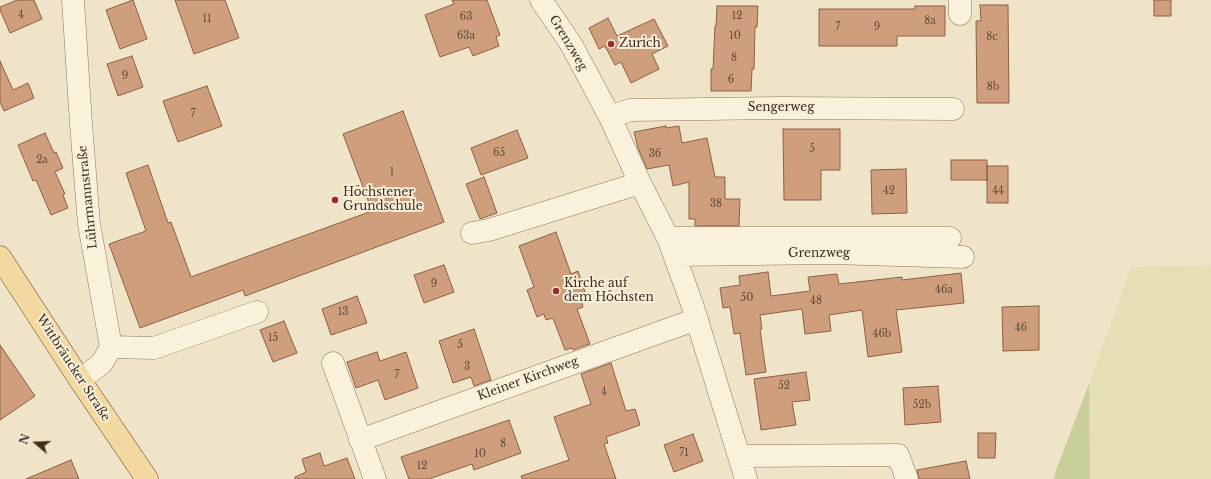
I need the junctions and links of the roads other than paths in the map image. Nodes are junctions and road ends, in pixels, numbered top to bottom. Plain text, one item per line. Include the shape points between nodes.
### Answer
1 (73, 0) edge
2 (541, 0) edge
3 (953, 109) dead end
4 (610, 117) junction
5 (640, 183) junction
6 (472, 233) dead end
7 (950, 238) dead end
8 (671, 247) junction
9 (0, 257) edge
10 (963, 257) dead end
11 (257, 312) dead end
12 (697, 319) junction
13 (111, 347) junction
14 (333, 363) dead end
15 (80, 380) junction
16 (360, 440) junction
17 (739, 456) junction
18 (147, 479) edge
19 (375, 479) edge
20 (746, 479) edge
21 (907, 479) edge

1 - 13 street, Lührmannstraße via 89,224
2 - 4 street, Grenzweg via 571,44
3 - 4 street, Sengerweg via 630,110
4 - 5 street, Grenzweg
5 - 6 street
5 - 8 street, Grenzweg
7 - 8 street, Grenzweg
8 - 10 street, Grenzweg
8 - 12 street, Grenzweg
9 - 15 main road, Wittbräucker Straße
11 - 13 street via 154,348
12 - 16 street, Kleiner Kirchweg
12 - 17 street, Grenzweg
13 - 15 street via 102,363
14 - 16 street
15 - 18 main road, Wittbräucker Straße
16 - 19 street
17 - 20 street, Grenzweg
17 - 21 street via 898,455

